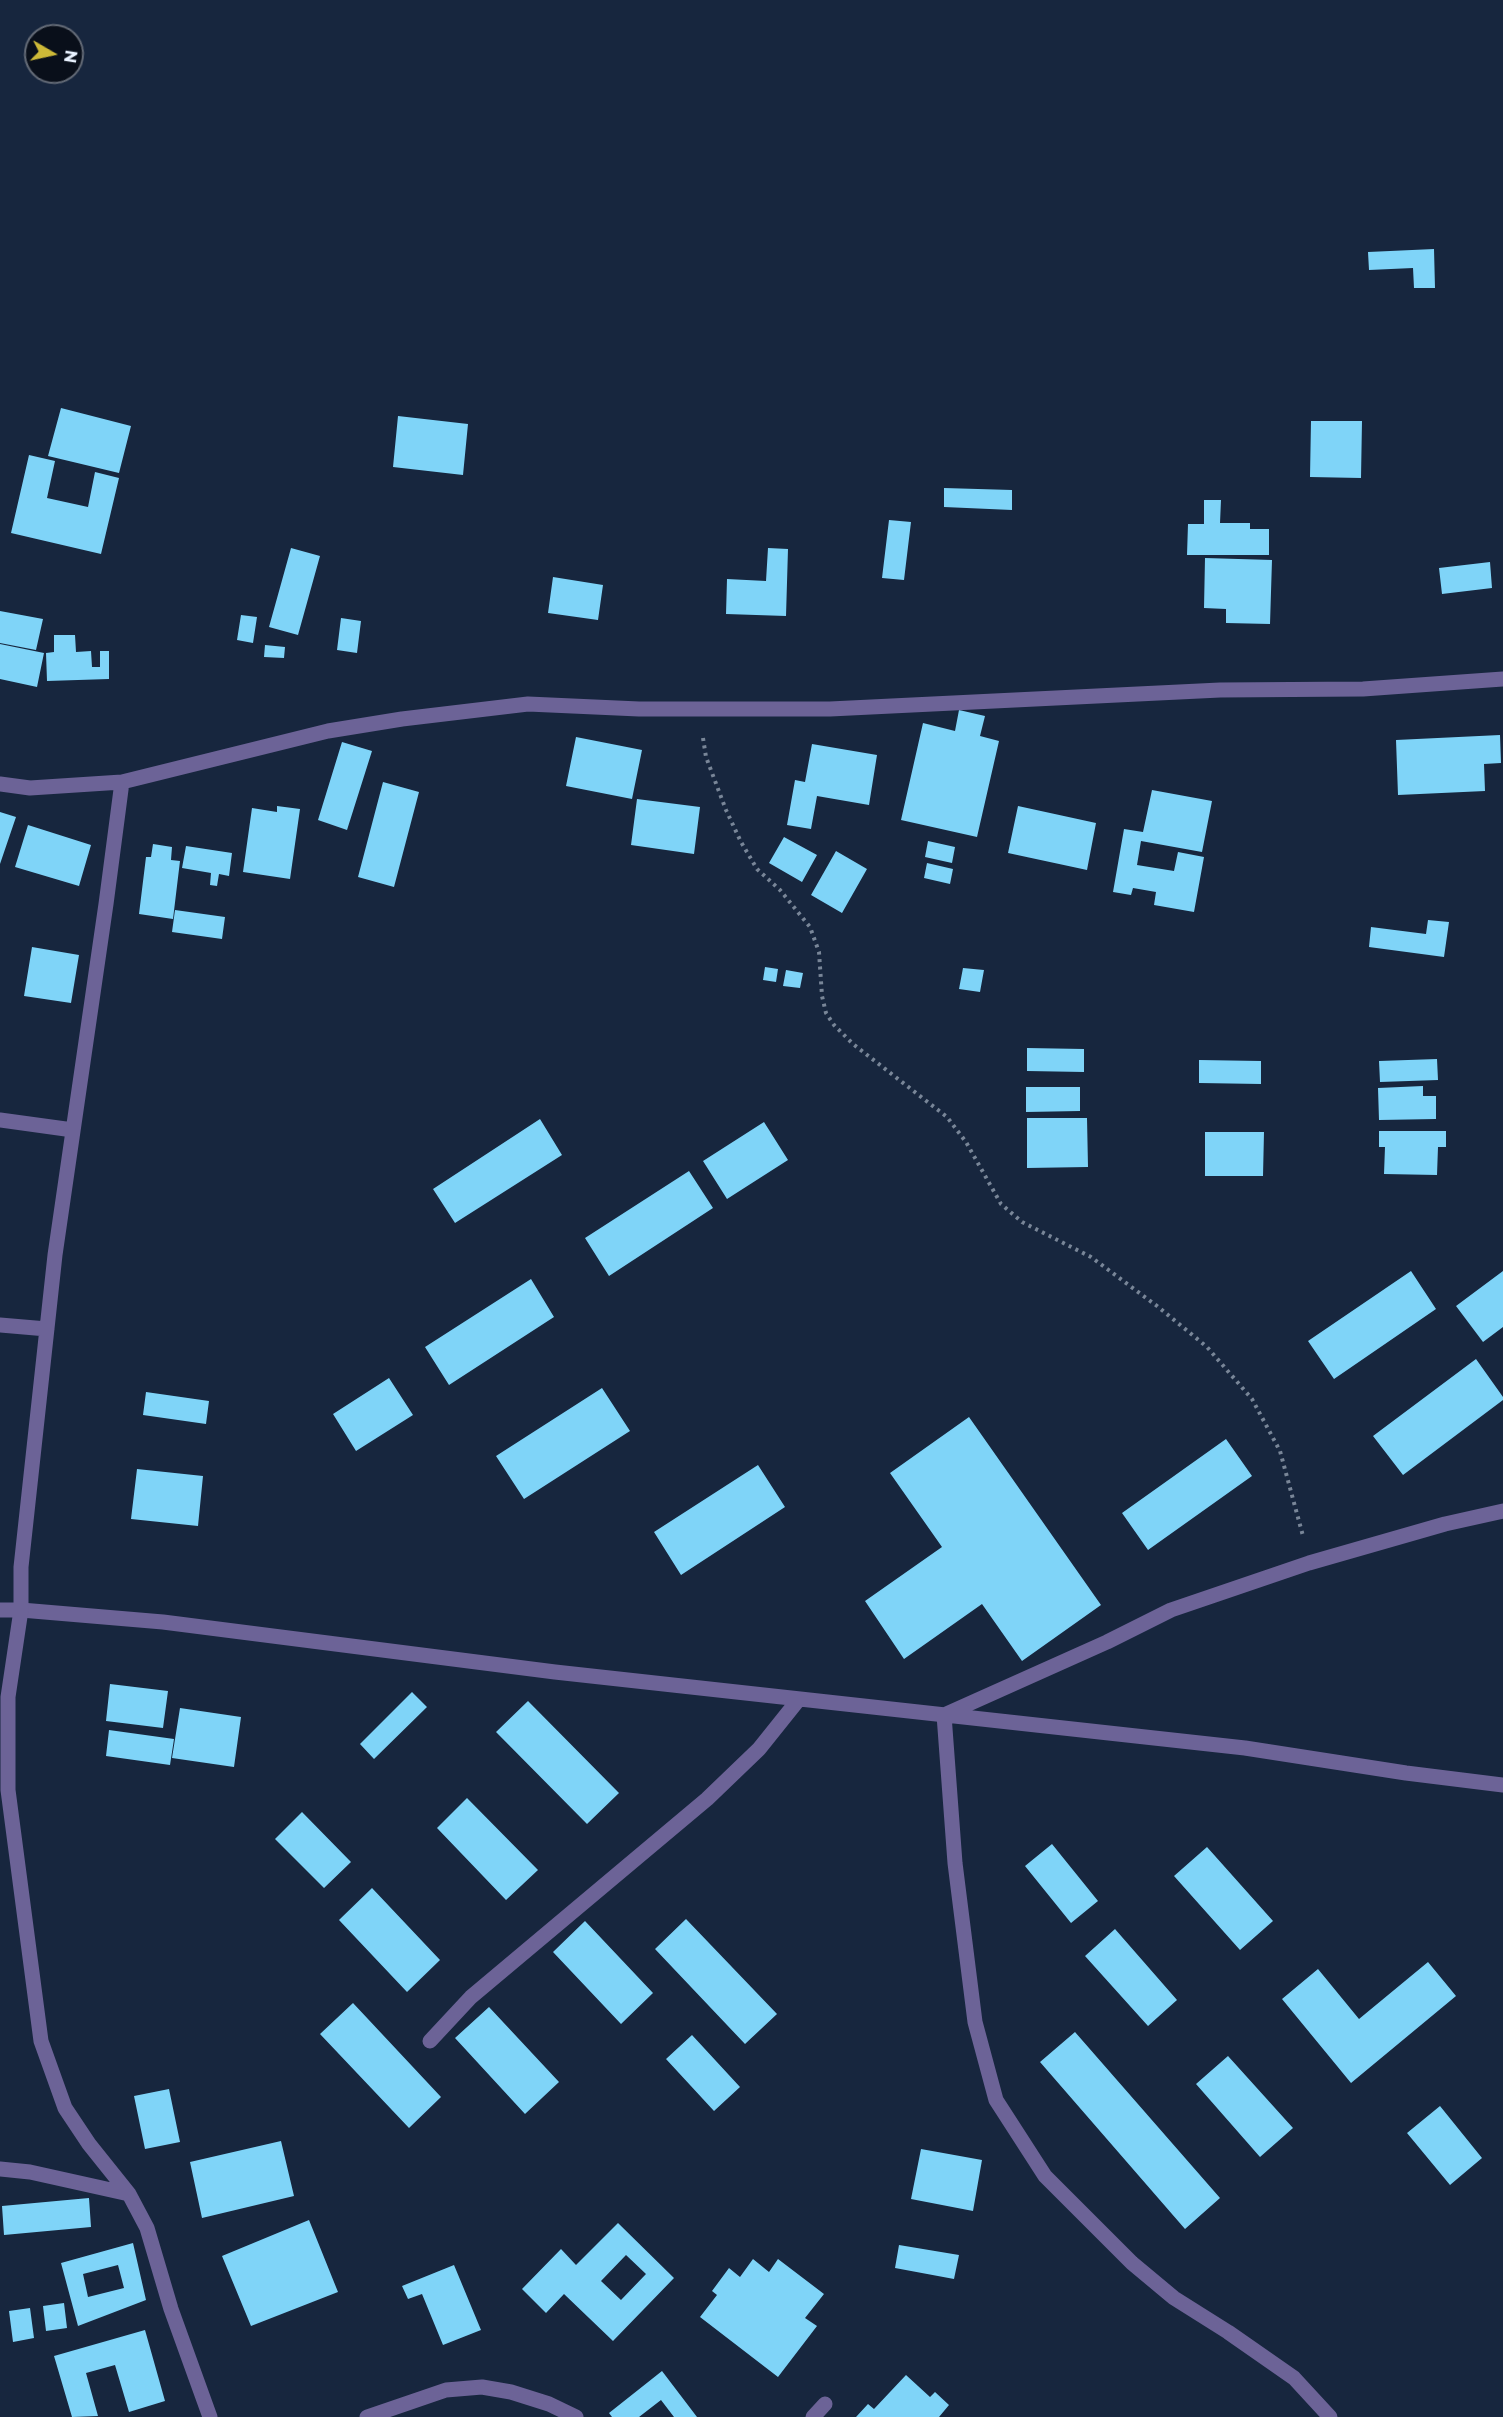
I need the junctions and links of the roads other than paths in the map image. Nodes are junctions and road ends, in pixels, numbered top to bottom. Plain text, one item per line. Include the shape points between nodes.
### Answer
1 (1503, 679) edge
2 (122, 782) junction
3 (0, 784) edge
4 (0, 1120) edge
5 (74, 1130) junction
6 (0, 1325) edge
7 (47, 1329) junction
8 (1503, 1511) edge
9 (0, 1610) edge
10 (21, 1610) junction
11 (799, 1699) junction
12 (944, 1715) junction
13 (1503, 1785) edge
14 (430, 2041) dead end
15 (0, 2169) edge
16 (129, 2194) junction
17 (825, 2404) dead end
18 (210, 2417) edge
19 (367, 2417) edge
20 (576, 2417) edge
21 (813, 2417) edge
22 (1330, 2417) edge

1 - 2 street via 1363,689 1220,690 830,709 639,709 528,704 318,733
2 - 3 street via 30,788
2 - 5 street
4 - 5 street
5 - 7 street
6 - 7 street
7 - 10 street via 21,1567
8 - 12 street via 1309,1563 1171,1610
9 - 10 street
10 - 11 street via 186,1625
10 - 16 street via 8,1697 8,1790 41,2042 65,2108
11 - 12 street
11 - 14 street via 759,1749 707,1799 471,1996
12 - 13 street via 1245,1748
12 - 22 street via 955,1863 975,2022 996,2100 1045,2175 1132,2263 1174,2298 1294,2378
15 - 16 street
16 - 18 street via 147,2228
17 - 21 street
19 - 20 street via 446,2390 482,2387 549,2404

